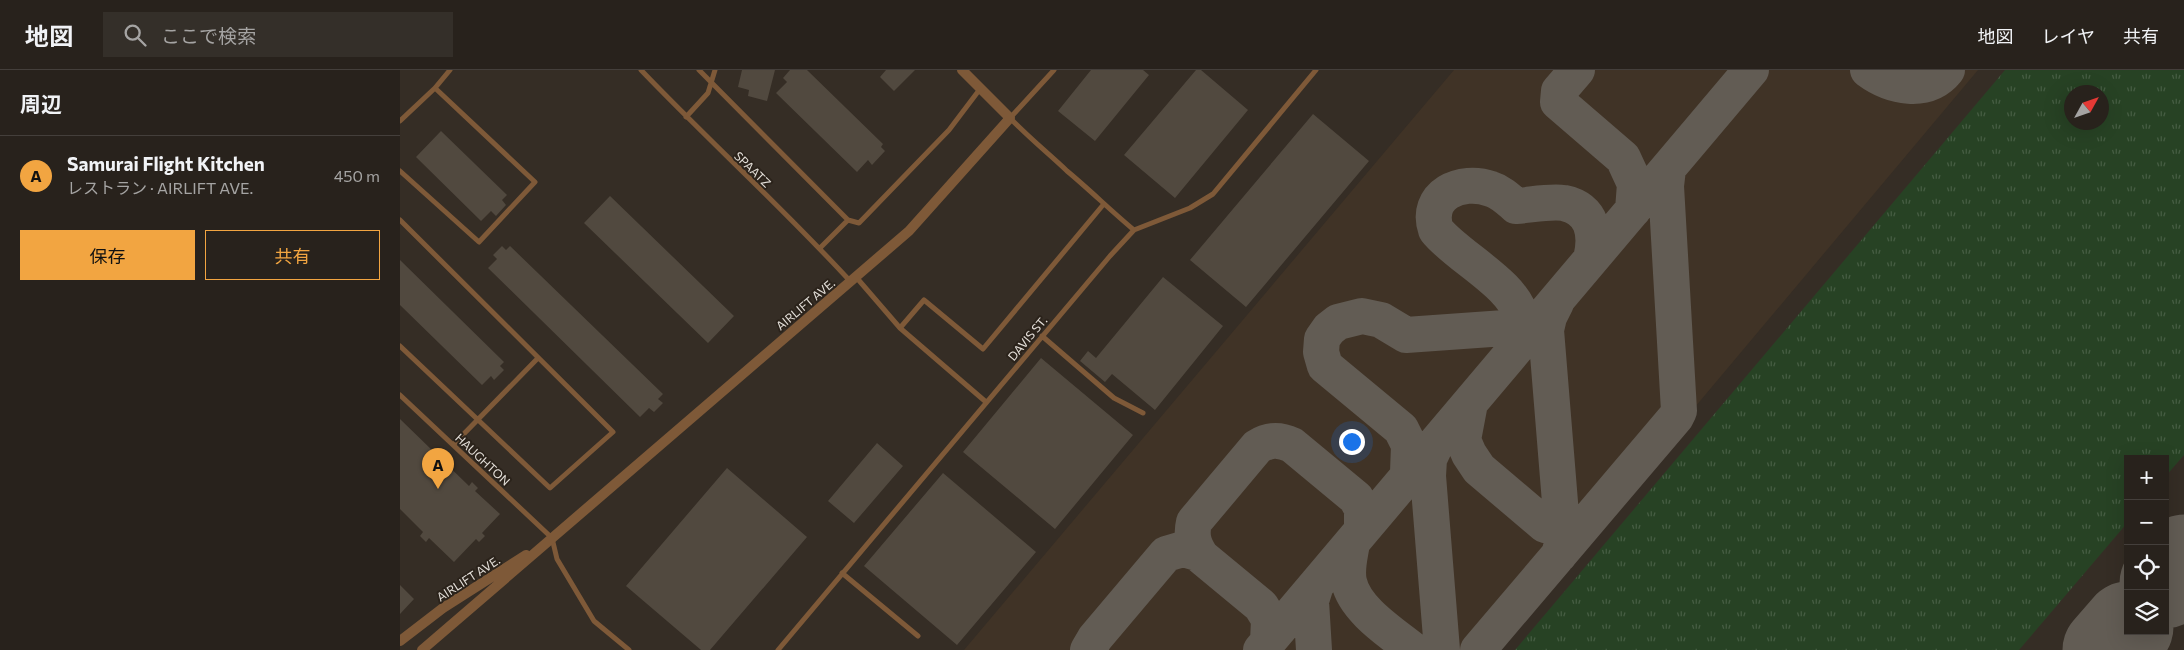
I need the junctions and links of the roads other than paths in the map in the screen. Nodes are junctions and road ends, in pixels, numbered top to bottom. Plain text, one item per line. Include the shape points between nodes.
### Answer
1 (450, 70) edge
2 (641, 70) edge
3 (699, 70) edge
4 (715, 70) edge
5 (962, 70) edge
6 (1054, 70) edge
7 (1316, 70) edge
8 (712, 83) junction
9 (435, 88) junction
10 (980, 89) junction
11 (686, 117) junction
12 (1010, 118) junction
13 (400, 121) edge
14 (400, 170) edge
15 (1103, 205) junction
16 (400, 220) edge
17 (848, 220) junction
18 (1134, 230) junction
19 (820, 248) junction
20 (853, 279) junction
21 (900, 328) junction
22 (1042, 336) junction
23 (400, 346) edge
24 (538, 358) junction
25 (400, 395) edge
26 (986, 402) junction
27 (1143, 413) dead end
28 (478, 420) junction
29 (453, 445) junction
30 (552, 538) junction
31 (842, 573) junction
32 (918, 636) dead end
33 (400, 641) edge
34 (422, 650) edge
35 (629, 650) edge
36 (778, 650) edge

1 - 9 lane
2 - 11 lane, SPAATZ
3 - 8 lane
4 - 8 lane
5 - 10 street
6 - 12 lane, AIRLIFT AVE.
7 - 18 lane, DAVIS ST. via 1213,194 1190,208
8 - 11 lane via 708,94
8 - 17 lane
9 - 13 lane
9 - 14 lane via 535,182 479,242
10 - 12 street
10 - 17 lane via 949,130 859,223
11 - 19 lane, SPAATZ
12 - 15 lane
12 - 20 street, AIRLIFT AVE. via 909,231
15 - 18 lane
15 - 21 lane via 983,349 924,300
16 - 24 lane
17 - 19 lane
18 - 22 lane, DAVIS ST.
19 - 20 lane, SPAATZ
20 - 21 lane, SPAATZ
20 - 30 street, AIRLIFT AVE.
21 - 26 lane, SPAATZ
22 - 26 lane, DAVIS ST.
22 - 27 lane via 1114,398
23 - 28 lane
24 - 28 lane
24 - 28 lane via 613,432 550,488
25 - 29 lane, HAUGHTON
26 - 31 lane, DAVIS ST.
28 - 29 lane
29 - 30 lane, HAUGHTON
30 - 33 street, AIRLIFT AVE. via 443,608
30 - 34 street, AIRLIFT AVE.
30 - 35 lane via 557,559 594,621
31 - 32 lane
31 - 36 lane, DAVIS ST.

